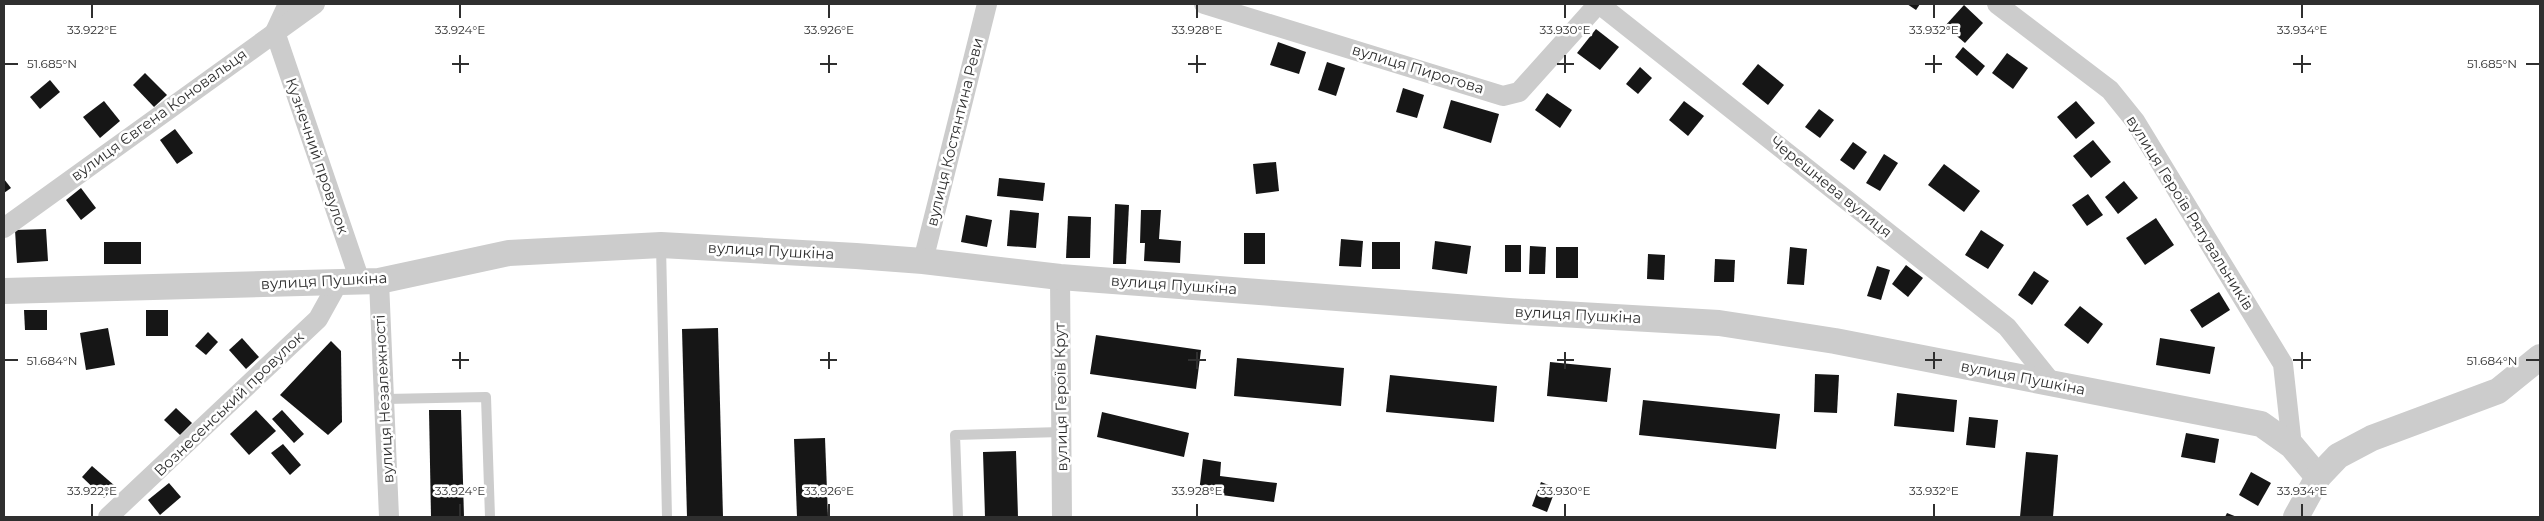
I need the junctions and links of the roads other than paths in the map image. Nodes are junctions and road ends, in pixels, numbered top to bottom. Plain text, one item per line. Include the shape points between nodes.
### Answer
1 (288, 4) edge
2 (315, 4) edge
3 (987, 4) edge
4 (1204, 4) edge
5 (1598, 4) edge
6 (1997, 4) edge
7 (275, 32) junction
8 (4, 228) edge
9 (660, 245) junction
10 (923, 260) junction
11 (1060, 276) junction
12 (359, 282) junction
13 (4, 291) edge
14 (2540, 357) edge
15 (2052, 383) junction
16 (386, 399) junction
17 (1061, 432) junction
18 (2292, 446) junction
19 (2318, 477) junction
20 (108, 517) edge
21 (389, 517) edge
22 (490, 517) edge
23 (667, 517) edge
24 (958, 517) edge
25 (1062, 517) edge
26 (2296, 517) edge

1 - 7 street
2 - 7 street, вулиця Євгена Коновальця
3 - 10 street, вулиця Костянтина Реви
4 - 5 street, вулиця Пирогова via 1503,96 1519,92
5 - 15 street, Черешнева вулиця via 2007,327
6 - 18 street, вулиця Героїв Рятувальників via 2110,90 2135,121 2283,364
7 - 8 street, вулиця Євгена Коновальця
7 - 12 street, Кузнечний провулок
9 - 10 street, вулиця Пушкіна
9 - 12 street, вулиця Пушкіна via 509,252
9 - 23 lane
10 - 11 street, вулиця Пушкіна
11 - 15 street, вулиця Пушкіна via 1508,311 1719,323 1835,341
11 - 17 street, вулиця Героїв Крут
12 - 13 street, вулиця Пушкіна
12 - 16 street, вулиця Незалежності
12 - 20 street, Вознесенський провулок
14 - 19 street via 2498,391 2372,438 2338,456
15 - 18 street, вулиця Пушкіна via 2261,424
16 - 21 street, вулиця Незалежності
16 - 22 lane via 486,397
17 - 24 lane via 955,435
17 - 25 street, вулиця Героїв Крут
18 - 19 street, вулиця Пушкіна
19 - 26 street

